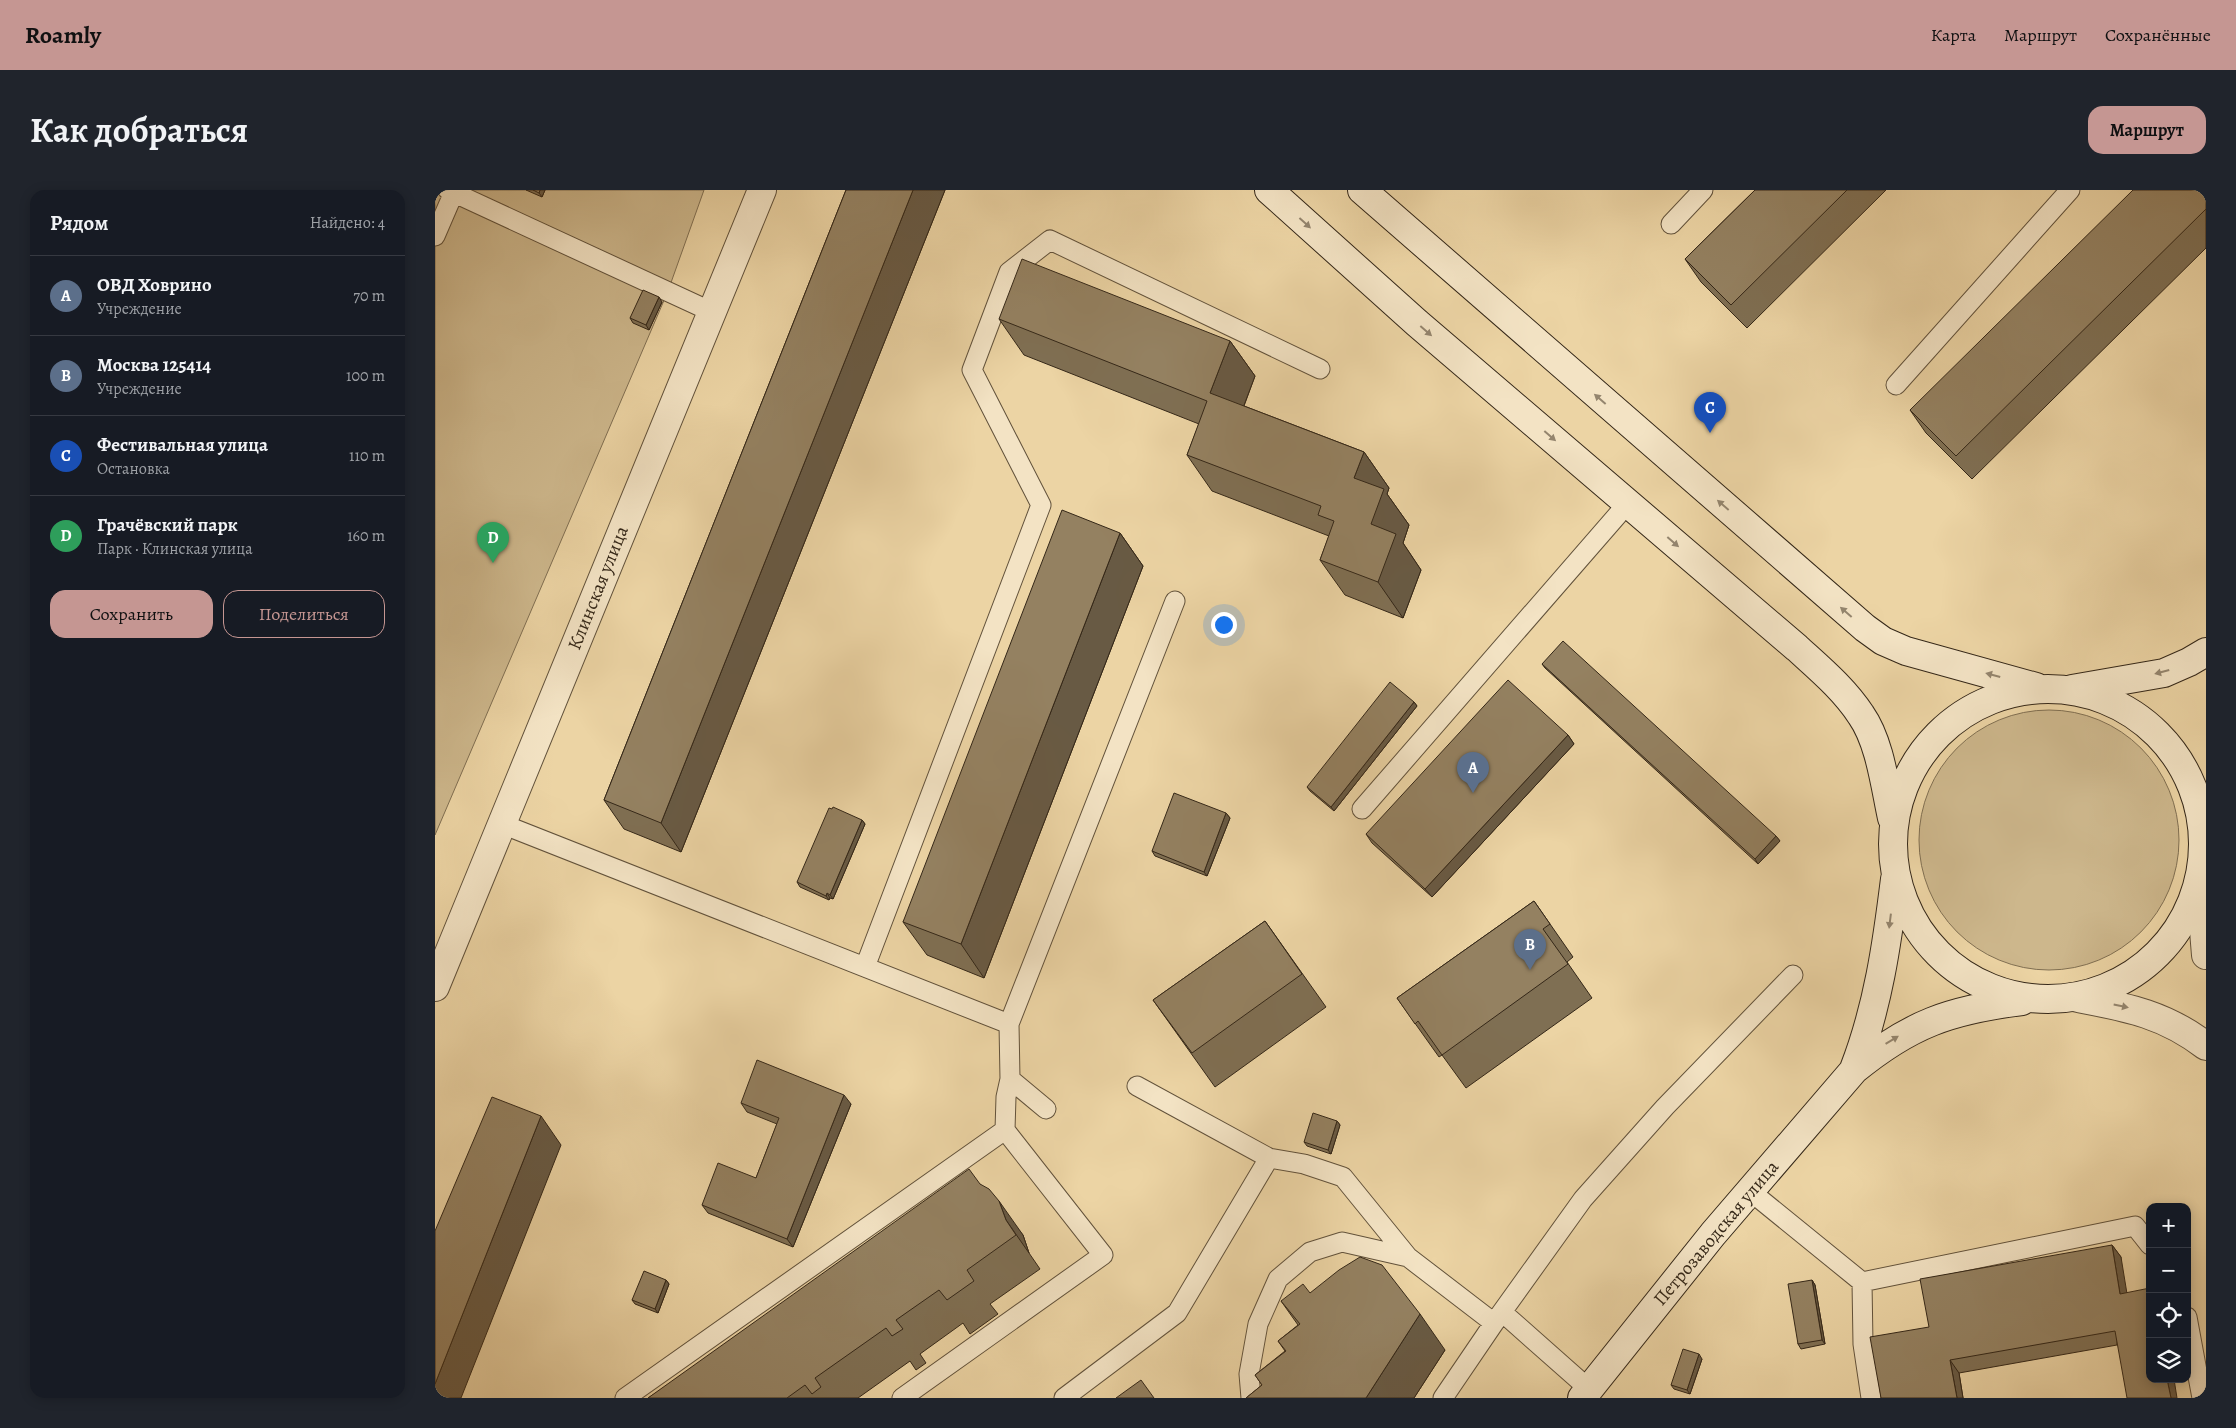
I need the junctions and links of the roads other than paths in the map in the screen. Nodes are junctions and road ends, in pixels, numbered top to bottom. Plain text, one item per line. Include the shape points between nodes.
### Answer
1 (762, 190) edge
2 (1269, 190) edge
3 (1362, 190) edge
4 (1703, 190) edge
5 (2070, 190) edge
6 (451, 191) edge
7 (1671, 224) dead end
8 (435, 236) edge
9 (712, 312) junction
10 (1320, 368) dead end
11 (1896, 386) dead end
12 (1628, 503) junction
13 (1175, 600) dead end
14 (2206, 652) edge
15 (2040, 688) junction
16 (2068, 690) junction
17 (1362, 808) dead end
18 (2205, 821) edge
19 (502, 824) junction
20 (1894, 829) junction
21 (1895, 873) junction
22 (2200, 881) junction
23 (2206, 955) edge
24 (865, 967) junction
25 (1793, 975) dead end
26 (435, 986) edge
27 (2073, 997) junction
28 (2039, 999) junction
29 (1009, 1024) junction
30 (2206, 1046) edge
31 (1853, 1070) junction
32 (1011, 1079) junction
33 (1137, 1086) dead end
34 (1046, 1109) dead end
35 (1005, 1130) junction
36 (1269, 1158) junction
37 (1750, 1191) junction
38 (2146, 1240) edge
39 (1408, 1257) junction
40 (1862, 1282) junction
41 (1498, 1318) junction
42 (2191, 1338) edge
43 (1586, 1394) edge
44 (625, 1398) edge
45 (901, 1398) edge
46 (1064, 1398) edge
47 (1251, 1398) edge
48 (1443, 1398) edge
49 (1871, 1398) edge
50 (2202, 1398) edge

1 - 9 main road, Клинская улица
2 -> 12 main road via 1417,323
15 -> 3 main road via 1906,651 1883,641
4 - 7 lane
5 - 11 lane
6 - 8 lane
6 - 9 lane
9 - 19 main road, Клинская улица
10 - 24 lane via 1050,240 1009,272 972,370 1041,505
12 - 17 lane
12 -> 20 main road via 1797,648 1863,716 1878,752
13 - 29 lane
14 -> 16 main road via 2164,673
15 - 16 main road
15 - 20 main road via 2008,695 1971,709 1935,737 1916,761 1901,790
16 - 18 main road via 2122,706 2160,734 2193,785
18 - 22 main road
19 - 24 lane
19 - 26 main road, Клинская улица
20 - 21 main road
21 - 28 main road via 1909,910 1930,945 1962,972 1995,990
21 -> 31 main road, Петрозаводская улица via 1883,970 1866,1038
22 - 23 main road
22 - 27 main road via 2175,935 2153,960 2130,977
24 - 29 lane
25 - 41 lane via 1583,1199
27 - 28 main road
27 -> 30 main road via 2157,1016
31 -> 28 main road, Петрозаводская улица via 1881,1047 1937,1018 1983,1006
29 - 32 lane
31 - 37 main road, Петрозаводская улица
32 - 34 lane
32 - 35 lane via 1006,1097
33 - 36 lane
35 - 44 lane
35 - 45 lane via 1103,1255
36 - 39 lane via 1304,1164 1343,1177
36 - 46 lane via 1177,1313
37 - 40 lane
37 - 43 main road, Петрозаводская улица
38 - 40 lane via 2135,1226
39 - 41 lane
39 - 47 lane via 1342,1242 1310,1252 1278,1279 1258,1324 1249,1374
40 - 49 lane via 1863,1344
41 - 43 lane
41 - 48 lane
42 - 50 lane

